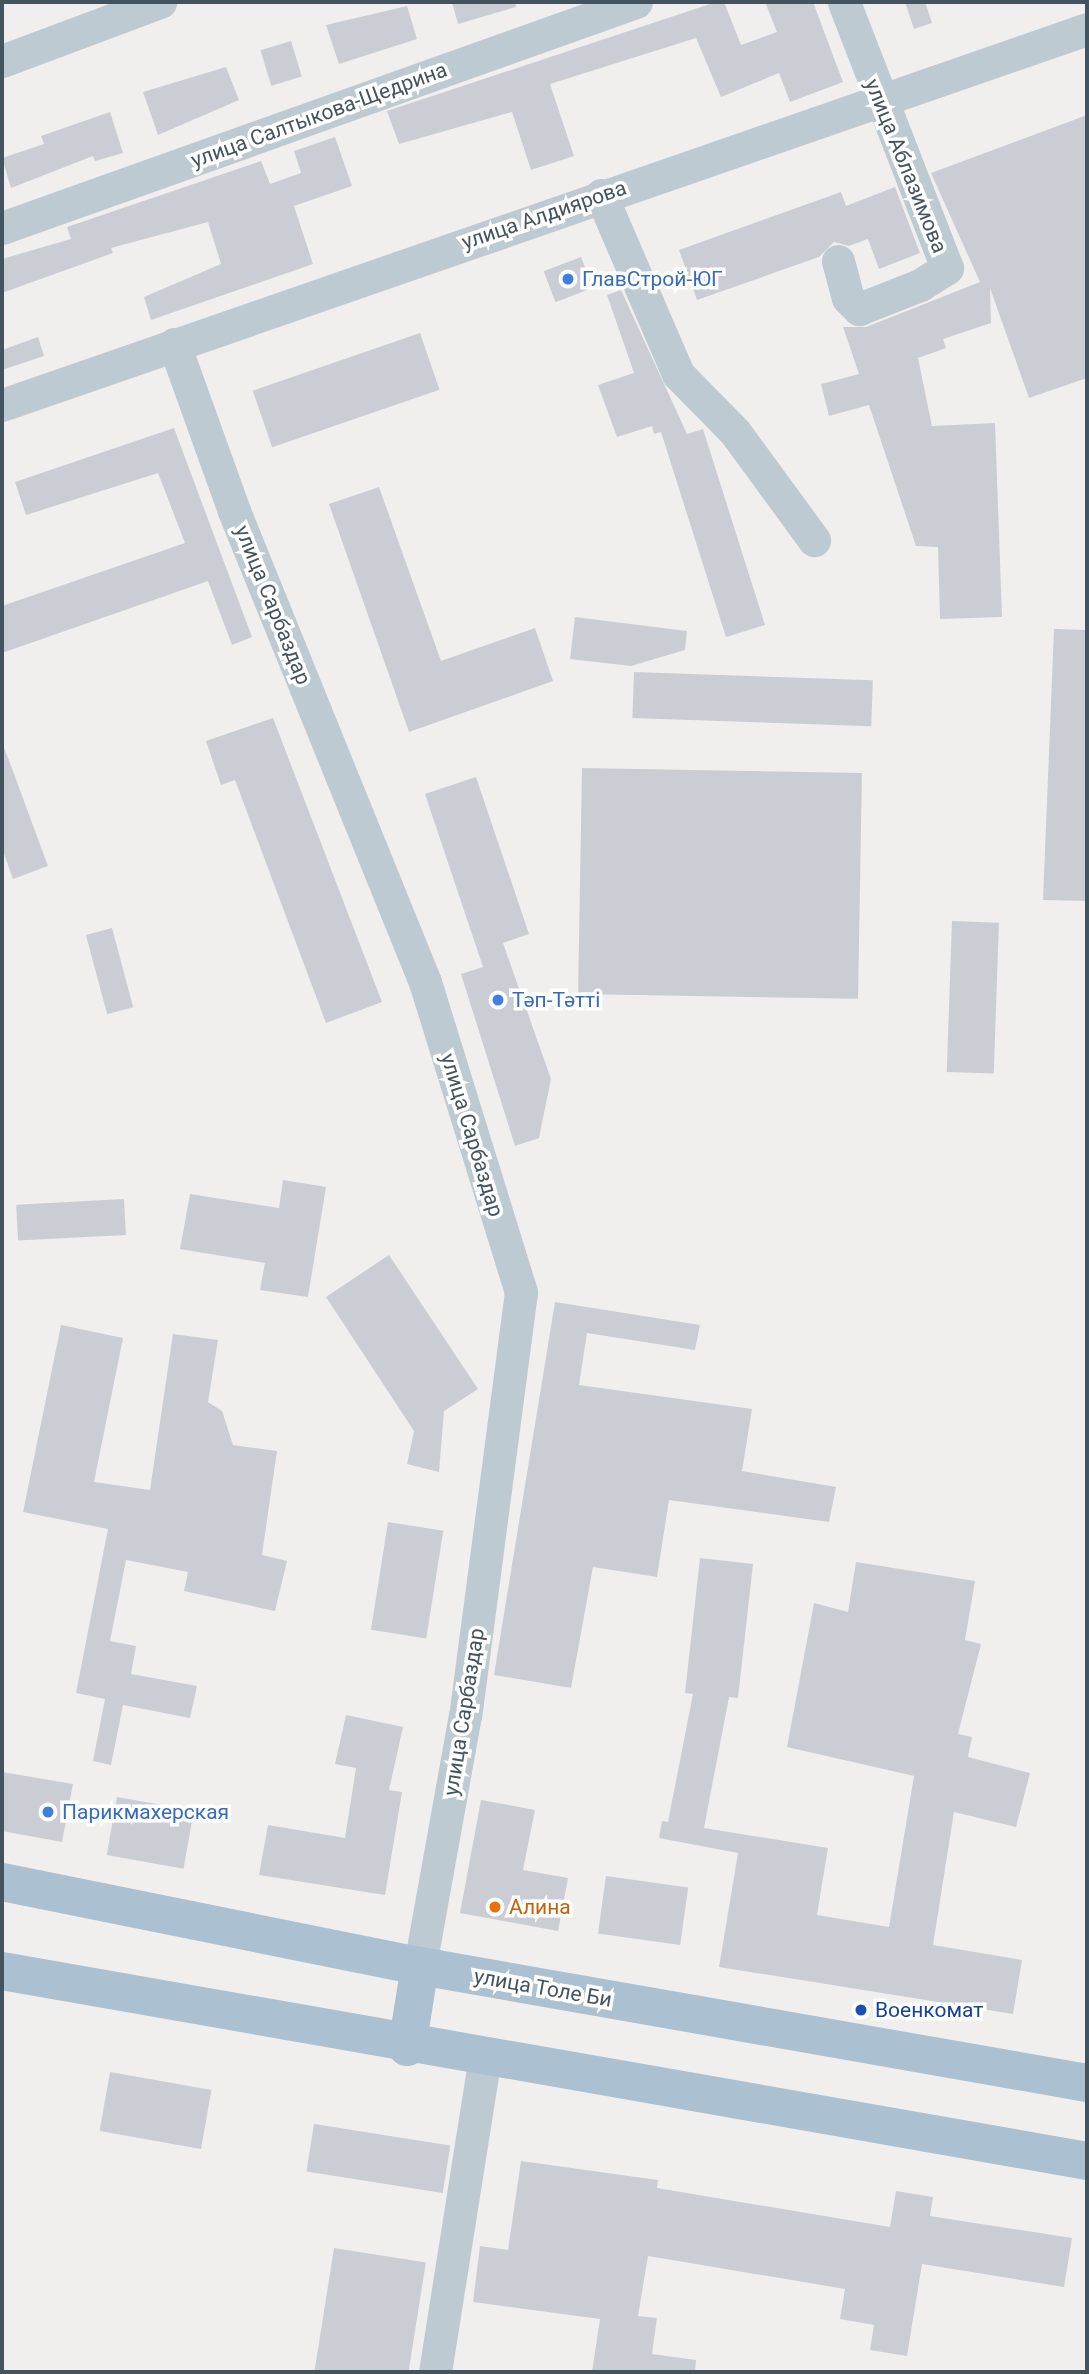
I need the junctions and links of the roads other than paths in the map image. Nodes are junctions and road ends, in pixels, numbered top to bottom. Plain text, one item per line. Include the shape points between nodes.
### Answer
1 (160, 2) edge
2 (636, 2) edge
3 (844, 2) edge
4 (1087, 29) edge
5 (2, 61) edge
6 (877, 99) junction
7 (601, 195) junction
8 (2, 228) edge
9 (838, 261) dead end
10 (174, 344) junction
11 (2, 405) edge
12 (814, 540) dead end
13 (2, 1882) edge
14 (419, 1966) junction
15 (2, 1971) edge
16 (407, 2047) junction
17 (484, 2061) junction
18 (1087, 2082) edge
19 (1087, 2161) edge
20 (435, 2372) edge

1 - 5 street
2 - 8 street, улица Салтыкова-Щедрина
3 - 6 street, улица Аблазимова
4 - 6 street, улица Алдиярова
6 - 7 street, улица Алдиярова
6 - 9 street, улица Аблазимова via 947,268 920,285 859,309 848,298
7 - 10 street, улица Алдиярова
7 - 12 street via 678,374 735,432
10 - 11 street, улица Алдиярова
10 - 14 street, улица Сарбаздар via 234,511 425,982 522,1292 465,1715
13 - 14 main road, улица Толе Би
14 - 16 main road
14 - 18 main road, улица Толе Би
15 - 16 main road
16 - 17 main road
17 - 19 main road
17 - 20 street

